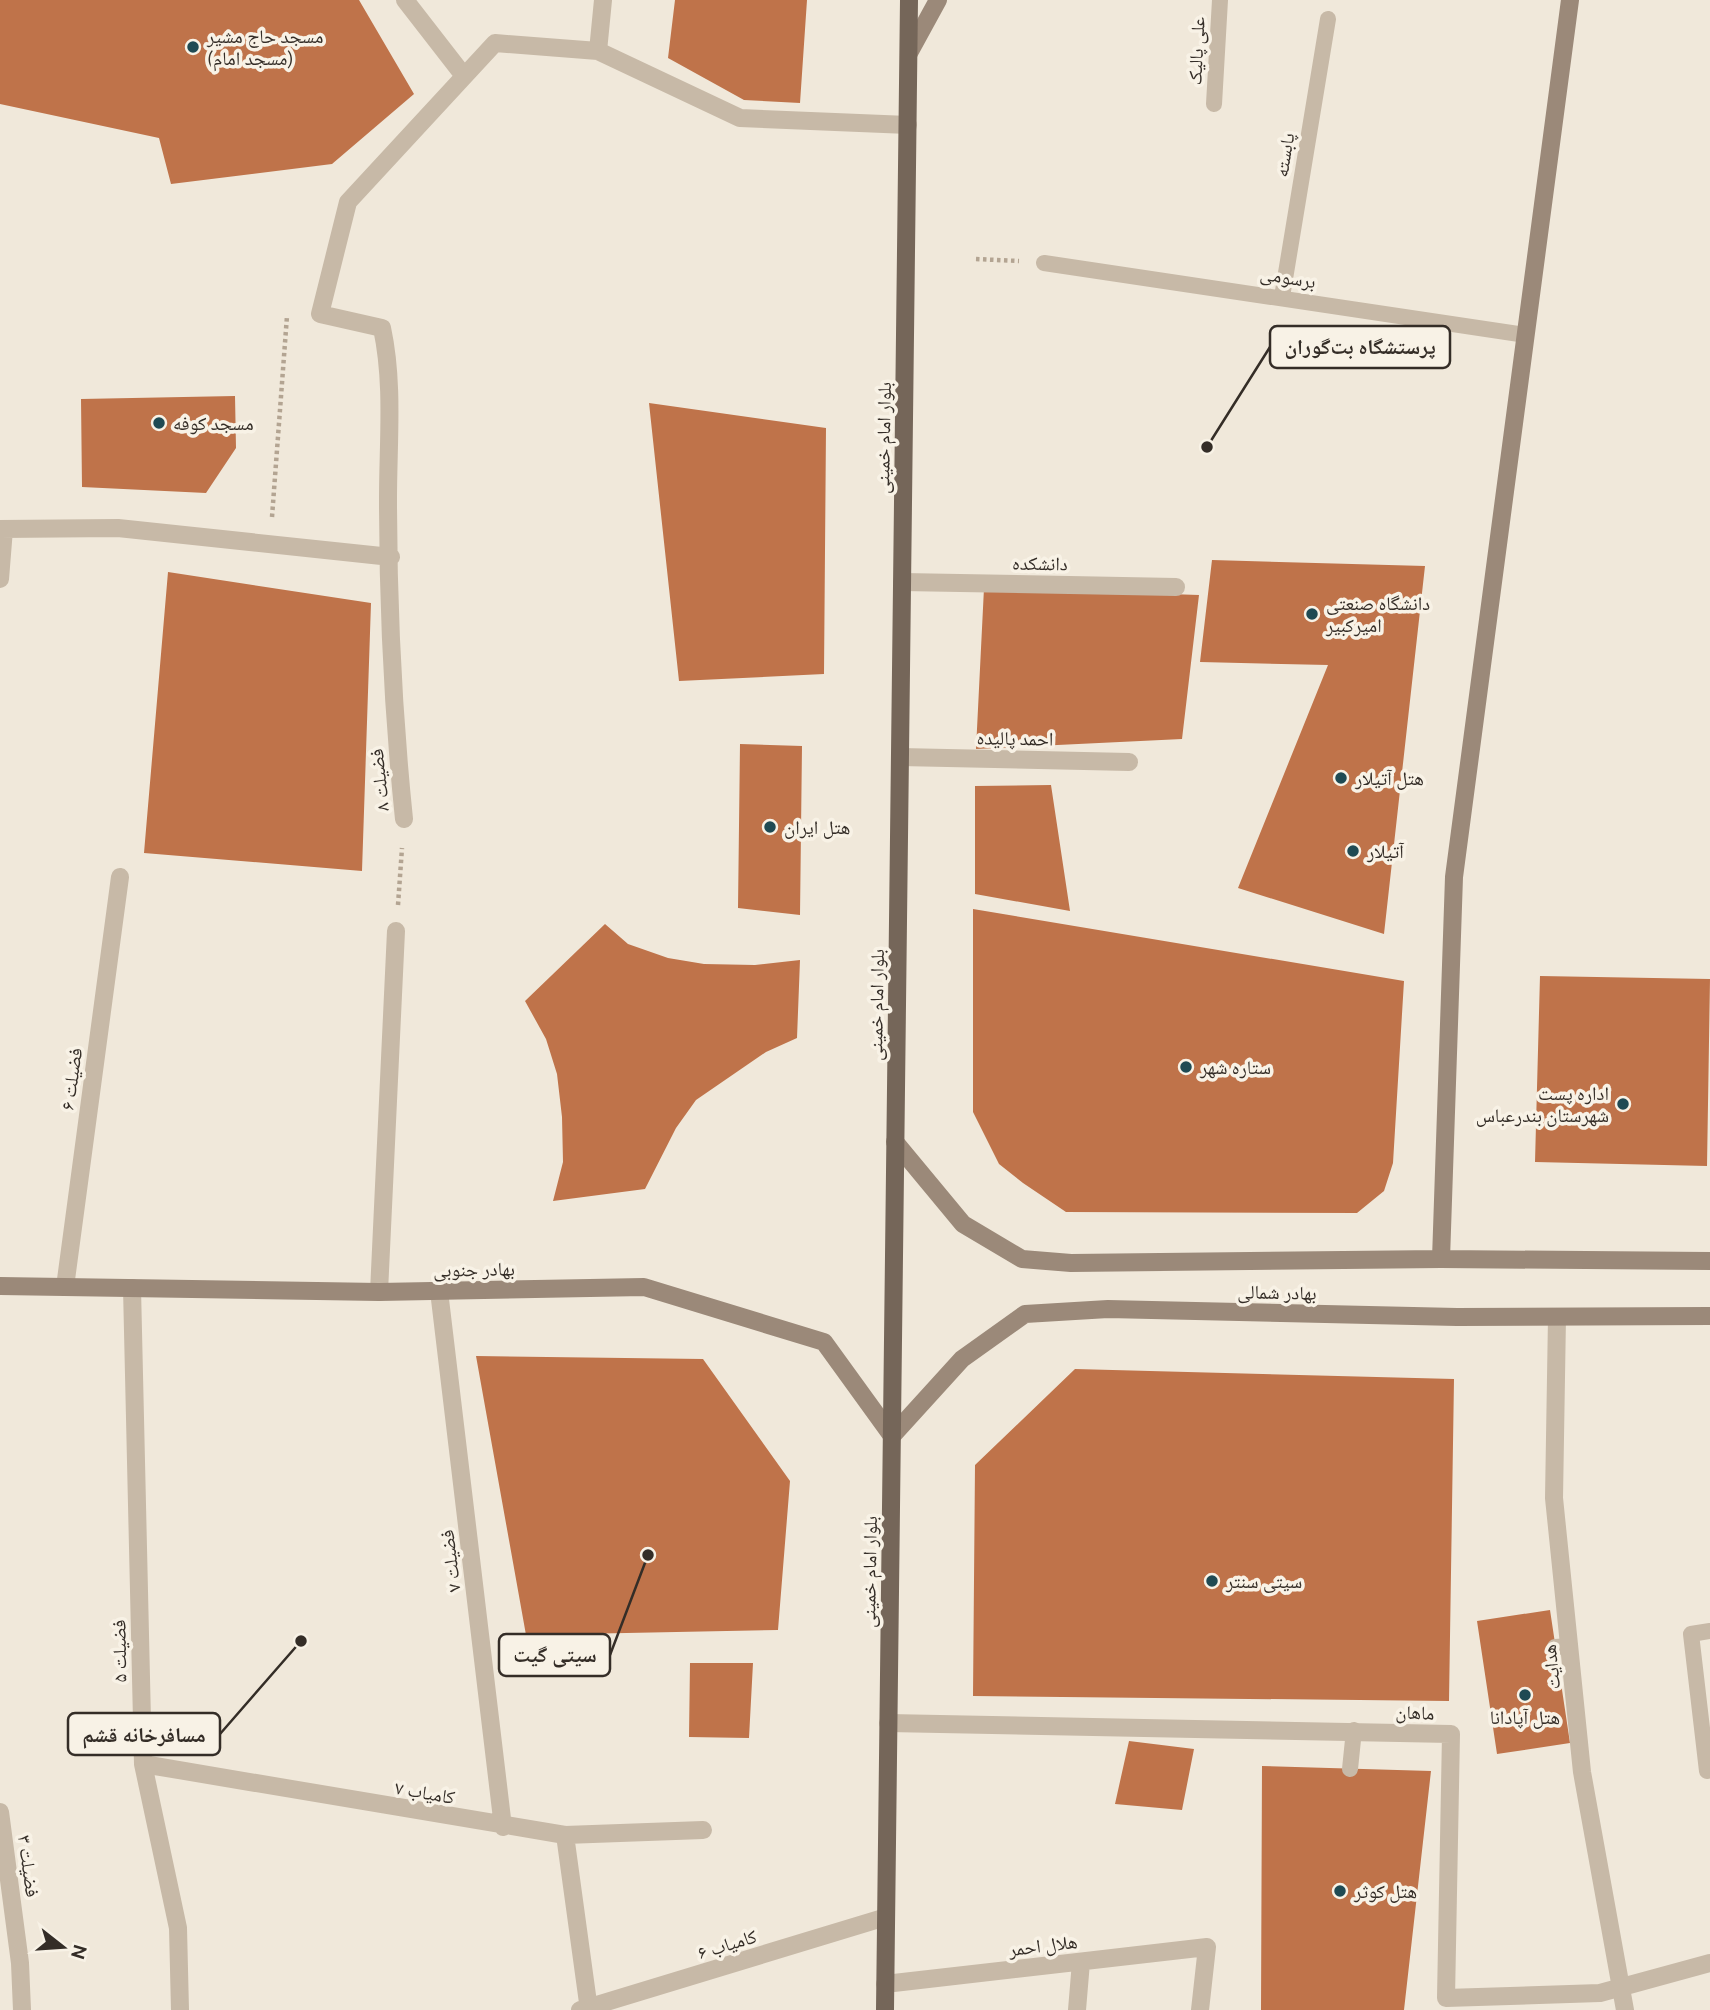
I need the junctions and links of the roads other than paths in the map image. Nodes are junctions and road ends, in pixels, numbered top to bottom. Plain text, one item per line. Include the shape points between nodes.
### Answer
1 (405, 0) edge
2 (603, 0) edge
3 (909, 0) edge
4 (938, 0) edge
5 (1220, 0) edge
6 (1570, 0) edge
7 (1328, 19) dead end
8 (598, 51) junction
9 (909, 53) junction
10 (464, 76) junction
11 (1214, 104) dead end
12 (908, 125) junction
13 (1044, 263) road end
14 (1282, 297) junction
15 (1525, 335) junction
16 (2, 529) edge
17 (391, 557) junction
18 (0, 579) edge
19 (902, 582) junction
20 (1176, 587) dead end
21 (900, 757) junction
22 (1129, 762) dead end
23 (404, 819) road end
24 (120, 877) dead end
25 (396, 931) road end
26 (895, 1142) junction
27 (1441, 1259) junction
28 (1710, 1261) edge
29 (0, 1286) edge
30 (65, 1287) junction
31 (132, 1288) junction
32 (439, 1291) junction
33 (379, 1292) junction
34 (1710, 1316) edge
35 (1557, 1317) junction
36 (892, 1436) junction
37 (1710, 1631) edge
38 (888, 1723) junction
39 (1354, 1730) junction
40 (143, 1764) junction
41 (1350, 1769) dead end
42 (1707, 1771) dead end
43 (0, 1812) edge
44 (503, 1827) junction
45 (703, 1830) dead end
46 (565, 1835) junction
47 (886, 1917) junction
48 (1081, 1962) junction
49 (1710, 1963) edge
50 (885, 1983) junction
51 (1623, 1987) junction
52 (1445, 2004) edge
53 (22, 2010) edge
54 (180, 2010) edge
55 (586, 2010) edge
56 (885, 2010) edge
57 (1077, 2010) edge
58 (1199, 2010) edge
59 (1625, 2010) edge

1 - 10 street
2 - 8 street
3 - 9 main road, بلوار امام خمینی
4 - 9 main road
5 - 11 lane, علی پالیک
6 - 15 main road
7 - 14 lane, پابسته
8 - 10 street via 495,43
8 - 12 street via 740,118
9 - 12 main road, بلوار امام خمینی
10 - 17 street, فضیلت ۸ via 348,202 320,314 382,328 390,365
12 - 19 main road, بلوار امام خمینی
13 - 14 lane, برسومی
14 - 15 lane, برسومی
15 - 27 main road via 1454,877
16 - 17 street via 118,528
16 - 18 street
17 - 23 street, فضیلت ۸ via 392,699
19 - 20 street, دانشکده
19 - 21 main road, بلوار امام خمینی
21 - 22 street, احمد پالیده
21 - 26 main road, بلوار امام خمینی
24 - 30 street, فضیلت ۶
25 - 33 street
26 - 27 main road, بهادر شمالی via 963,1224 1021,1259 1071,1263
26 - 36 main road, بلوار امام خمینی
27 - 28 main road, بهادر شمالی
29 - 30 main road, بهادر جنوبی
30 - 31 main road, بهادر جنوبی
31 - 33 main road, بهادر جنوبی
31 - 40 street, فضیلت ۵
32 - 33 main road, بهادر جنوبی
32 - 36 main road, بهادر جنوبی via 644,1287 824,1342
32 - 44 street, فضیلت ۷
34 - 35 main road, بهادر شمالی
35 - 36 main road, بهادر شمالی via 1108,1309 1025,1314 962,1359
35 - 51 street, هدایت via 1554,1499 1563,1646
36 - 38 main road, بلوار امام خمینی
37 - 42 lane via 1691,1634
38 - 39 street, ماهان
38 - 47 main road, بلوار امام خمینی
39 - 41 lane
39 - 52 street, ماهان via 1451,1734
40 - 44 street, کامیاب ۷
40 - 54 street, فضیلت ۵ via 178,1928
43 - 53 street, فضیلت ۳
44 - 46 street, کامیاب ۷
45 - 46 street, کامیاب ۷
46 - 55 street
47 - 50 main road, بلوار امام خمینی
47 - 55 street, کامیاب ۶
48 - 50 street, هلال احمر
48 - 57 street
48 - 58 street, هلال احمر via 1207,1947
49 - 51 street, ماهان
50 - 56 main road, بلوار امام خمینی
51 - 52 street, ماهان via 1601,1993
51 - 59 street, هدایت

